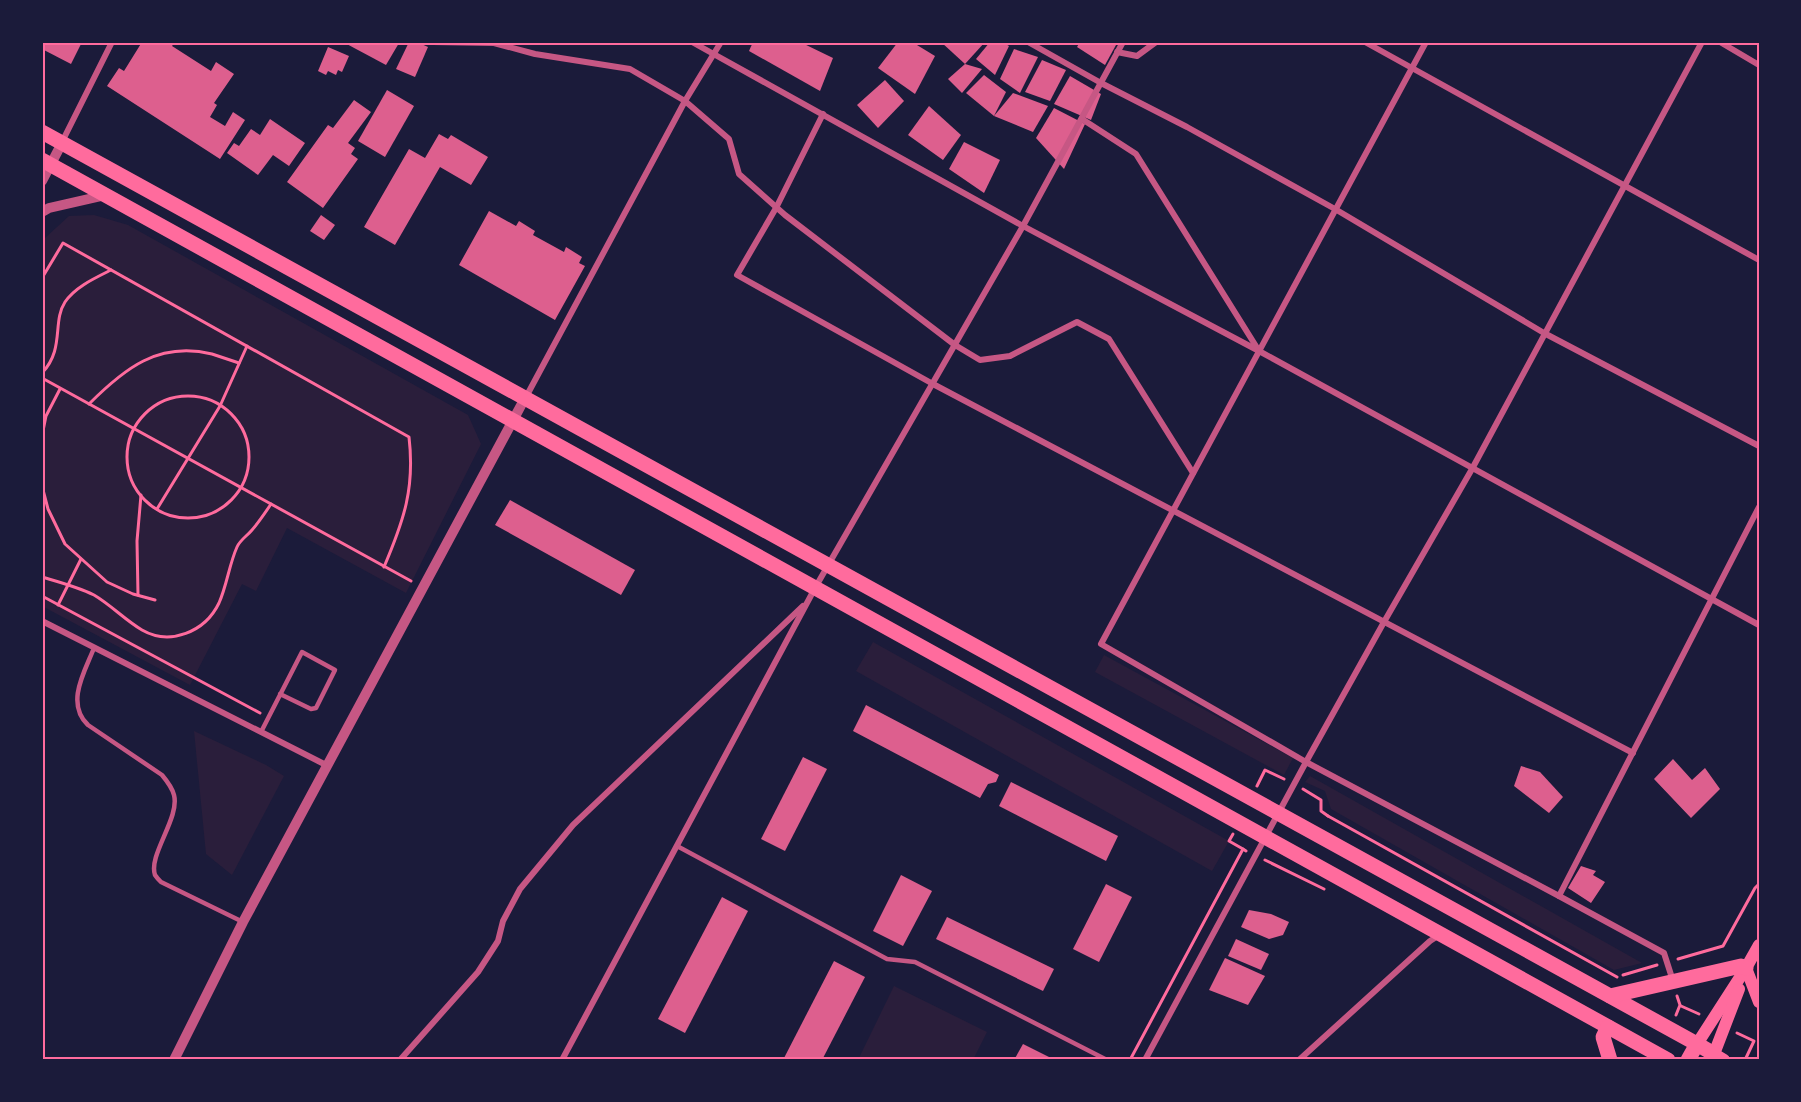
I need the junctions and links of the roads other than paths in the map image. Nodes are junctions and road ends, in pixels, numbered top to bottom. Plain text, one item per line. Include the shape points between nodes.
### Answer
1 (112, 42) edge
2 (433, 42) edge
3 (692, 42) edge
4 (721, 42) edge
5 (1028, 42) edge
6 (1123, 42) edge
7 (1156, 42) edge
8 (1365, 42) edge
9 (1426, 42) edge
10 (1702, 42) edge
11 (1719, 42) edge
12 (1117, 52) junction
13 (714, 54) junction
14 (1759, 64) edge
15 (1412, 68) junction
16 (1101, 82) junction
17 (685, 101) junction
18 (824, 114) junction
19 (1082, 119) junction
20 (42, 132) edge
21 (62, 143) junction
22 (46, 162) edge
23 (42, 181) edge
24 (1624, 185) junction
25 (106, 195) junction
26 (776, 208) junction
27 (1335, 209) junction
28 (42, 212) edge
29 (1023, 226) junction
30 (1759, 260) edge
31 (1544, 333) junction
32 (955, 345) junction
33 (1259, 351) junction
34 (933, 384) junction
35 (525, 398) junction
36 (513, 421) junction
37 (1759, 446) edge
38 (1472, 470) junction
39 (1193, 473) junction
40 (1759, 507) edge
41 (1173, 511) junction
42 (828, 566) junction
43 (815, 588) junction
44 (1712, 598) junction
45 (808, 602) junction
46 (42, 621) edge
47 (1384, 622) junction
48 (1759, 625) edge
49 (94, 648) junction
50 (280, 694) junction
51 (261, 732) junction
52 (1633, 753) junction
53 (1306, 762) junction
54 (328, 766) junction
55 (1278, 814) junction
56 (1266, 837) junction
57 (677, 846) junction
58 (1559, 896) junction
59 (243, 922) junction
60 (1441, 934) junction
61 (1759, 945) edge
62 (1746, 968) junction
63 (1673, 982) junction
64 (1610, 996) junction
65 (1759, 1002) edge
66 (1608, 1027) junction
67 (1696, 1044) junction
68 (1716, 1058) edge
69 (174, 1060) edge
70 (400, 1060) edge
71 (562, 1060) edge
72 (1107, 1060) edge
73 (1146, 1060) edge
74 (1299, 1060) edge
75 (1610, 1060) edge
76 (1668, 1060) edge
77 (1688, 1060) edge

1 - 21 street
2 - 17 street via 494,44 630,69
3 - 13 street
4 - 13 street
5 - 16 street
6 - 12 street
7 - 12 street via 1137,56
8 - 15 street
9 - 15 street
10 - 24 street
11 - 14 street
12 - 16 street
13 - 17 street
13 - 18 street
15 - 24 street
15 - 27 street
16 - 19 street
16 - 27 street
17 - 26 street via 729,139 740,174
17 - 35 street
18 - 26 street
18 - 29 street
19 - 29 street
19 - 33 street via 1137,154
20 - 21 main road
21 - 22 street
21 - 35 main road
22 - 23 street
22 - 25 main road
24 - 30 street
24 - 31 street
25 - 28 street
25 - 36 main road
26 - 32 street
26 - 34 street via 738,275
27 - 31 street
27 - 33 street
29 - 32 street
29 - 33 street
31 - 37 street
31 - 38 street
32 - 34 street
32 - 39 street via 980,360 1010,356 1077,322 1109,339
33 - 38 street
33 - 39 street
34 - 41 street
34 - 42 street
35 - 36 street
35 - 42 main road
36 - 43 main road
36 - 54 street
38 - 44 street
38 - 47 street
39 - 41 street
40 - 44 street
41 - 47 street
41 - 53 street via 1101,644
42 - 43 street
42 - 55 main road
43 - 45 street
43 - 56 main road
44 - 48 street
44 - 52 street
45 - 57 street
45 - 70 street via 573,825 520,889 503,921 498,941 478,972
46 - 49 street
47 - 52 street
47 - 53 street
49 - 51 street
49 - 59 lane via 79,685 80,716 88,726 162,775 175,797 155,875 161,882
50 - 50 lane via 302,652 335,670 316,708
50 - 51 lane
51 - 54 street
52 - 58 street
53 - 55 street
53 - 58 street
54 - 59 street
55 - 56 street
55 - 64 main road
56 - 60 main road
56 - 73 street
57 - 71 street
57 - 72 lane via 887,958 915,962
58 - 63 street via 1664,953
59 - 69 street
60 - 66 main road
60 - 74 street
61 - 62 main road
62 - 63 main road
62 - 65 main road
62 - 67 main road
62 - 68 main road
63 - 64 main road
64 - 67 main road
66 - 75 main road via 1603,1036
66 - 76 main road
67 - 68 main road
67 - 77 main road

